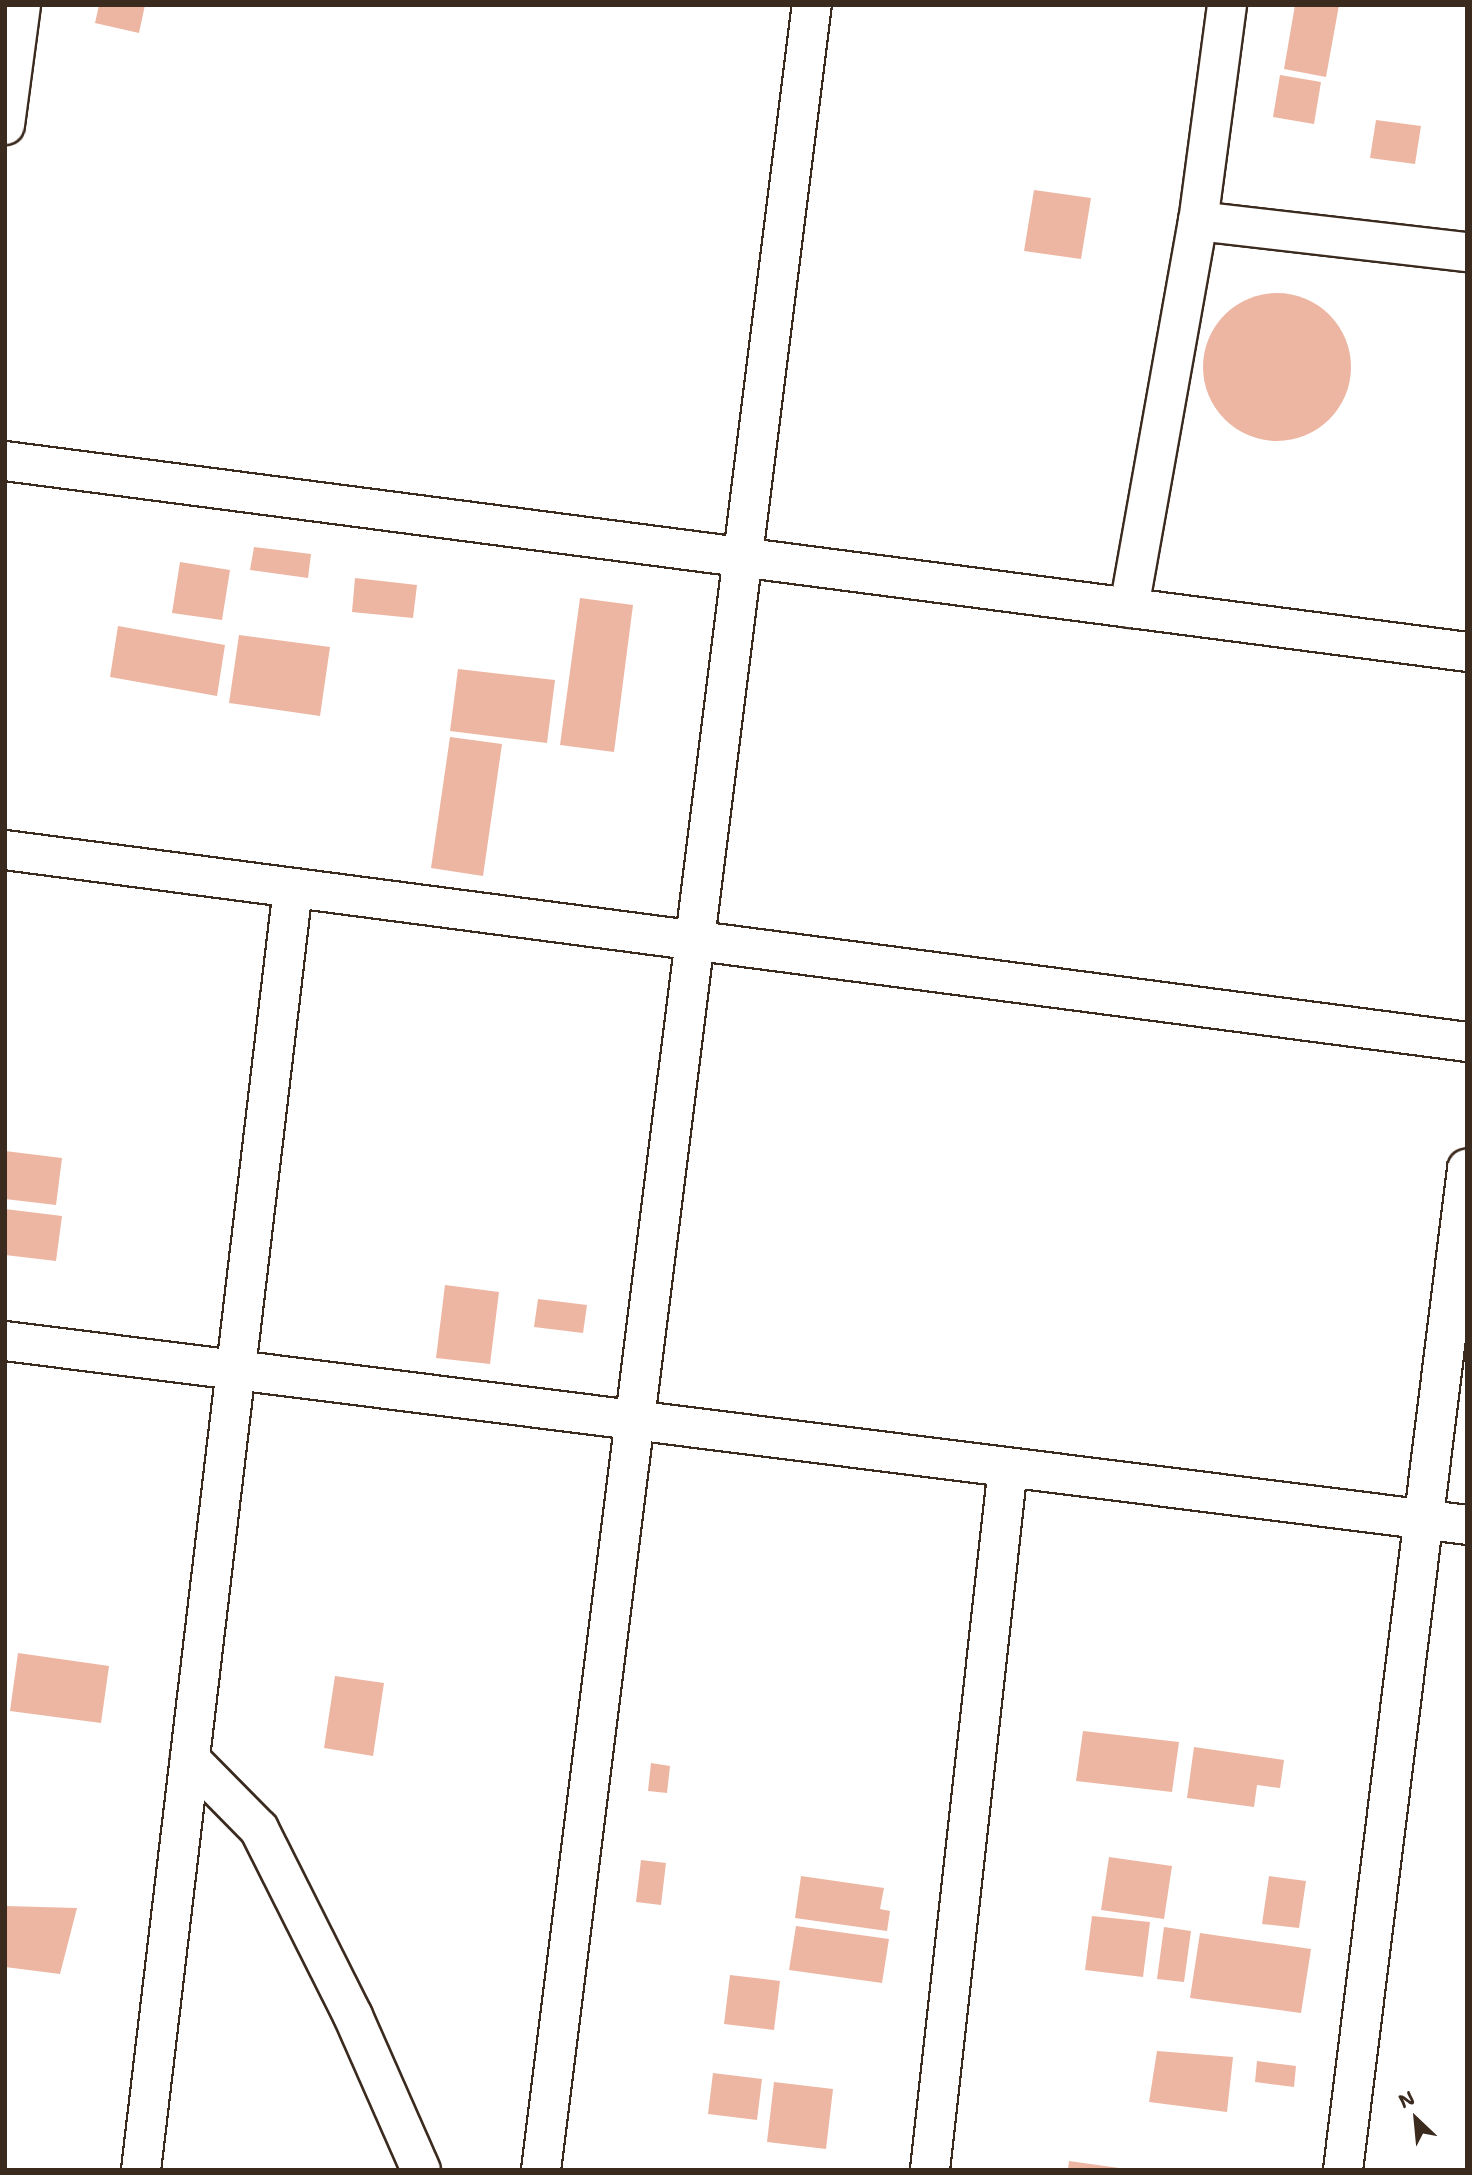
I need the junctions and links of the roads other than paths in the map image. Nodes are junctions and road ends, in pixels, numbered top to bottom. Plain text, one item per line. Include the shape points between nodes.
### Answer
1 (21, 5) edge
2 (812, 5) edge
3 (1227, 5) edge
4 (5, 125) edge
5 (1198, 221) junction
6 (1467, 252) edge
7 (5, 461) edge
8 (743, 557) junction
9 (1129, 608) junction
10 (1467, 652) edge
11 (5, 850) edge
12 (293, 888) junction
13 (695, 941) junction
14 (1467, 1042) edge
15 (1467, 1169) edge
16 (5, 1341) edge
17 (237, 1370) junction
18 (635, 1420) junction
19 (1008, 1467) junction
20 (1423, 1519) junction
21 (1467, 1525) edge
22 (190, 1759) junction
23 (141, 2170) edge
24 (421, 2170) edge
25 (541, 2170) edge
26 (930, 2170) edge
27 (1343, 2170) edge

1 - 4 street
2 - 8 street
3 - 5 street
5 - 6 street
5 - 9 street
7 - 8 street
8 - 9 street
8 - 13 street
9 - 10 street
11 - 12 street
12 - 13 street
12 - 17 street
13 - 14 street
13 - 18 street
15 - 20 street
16 - 17 street
17 - 18 street
17 - 22 street
18 - 19 street
18 - 25 street
19 - 20 street
19 - 26 street
20 - 21 street
20 - 27 street
22 - 23 street
22 - 24 street via 259,1829 353,2016

